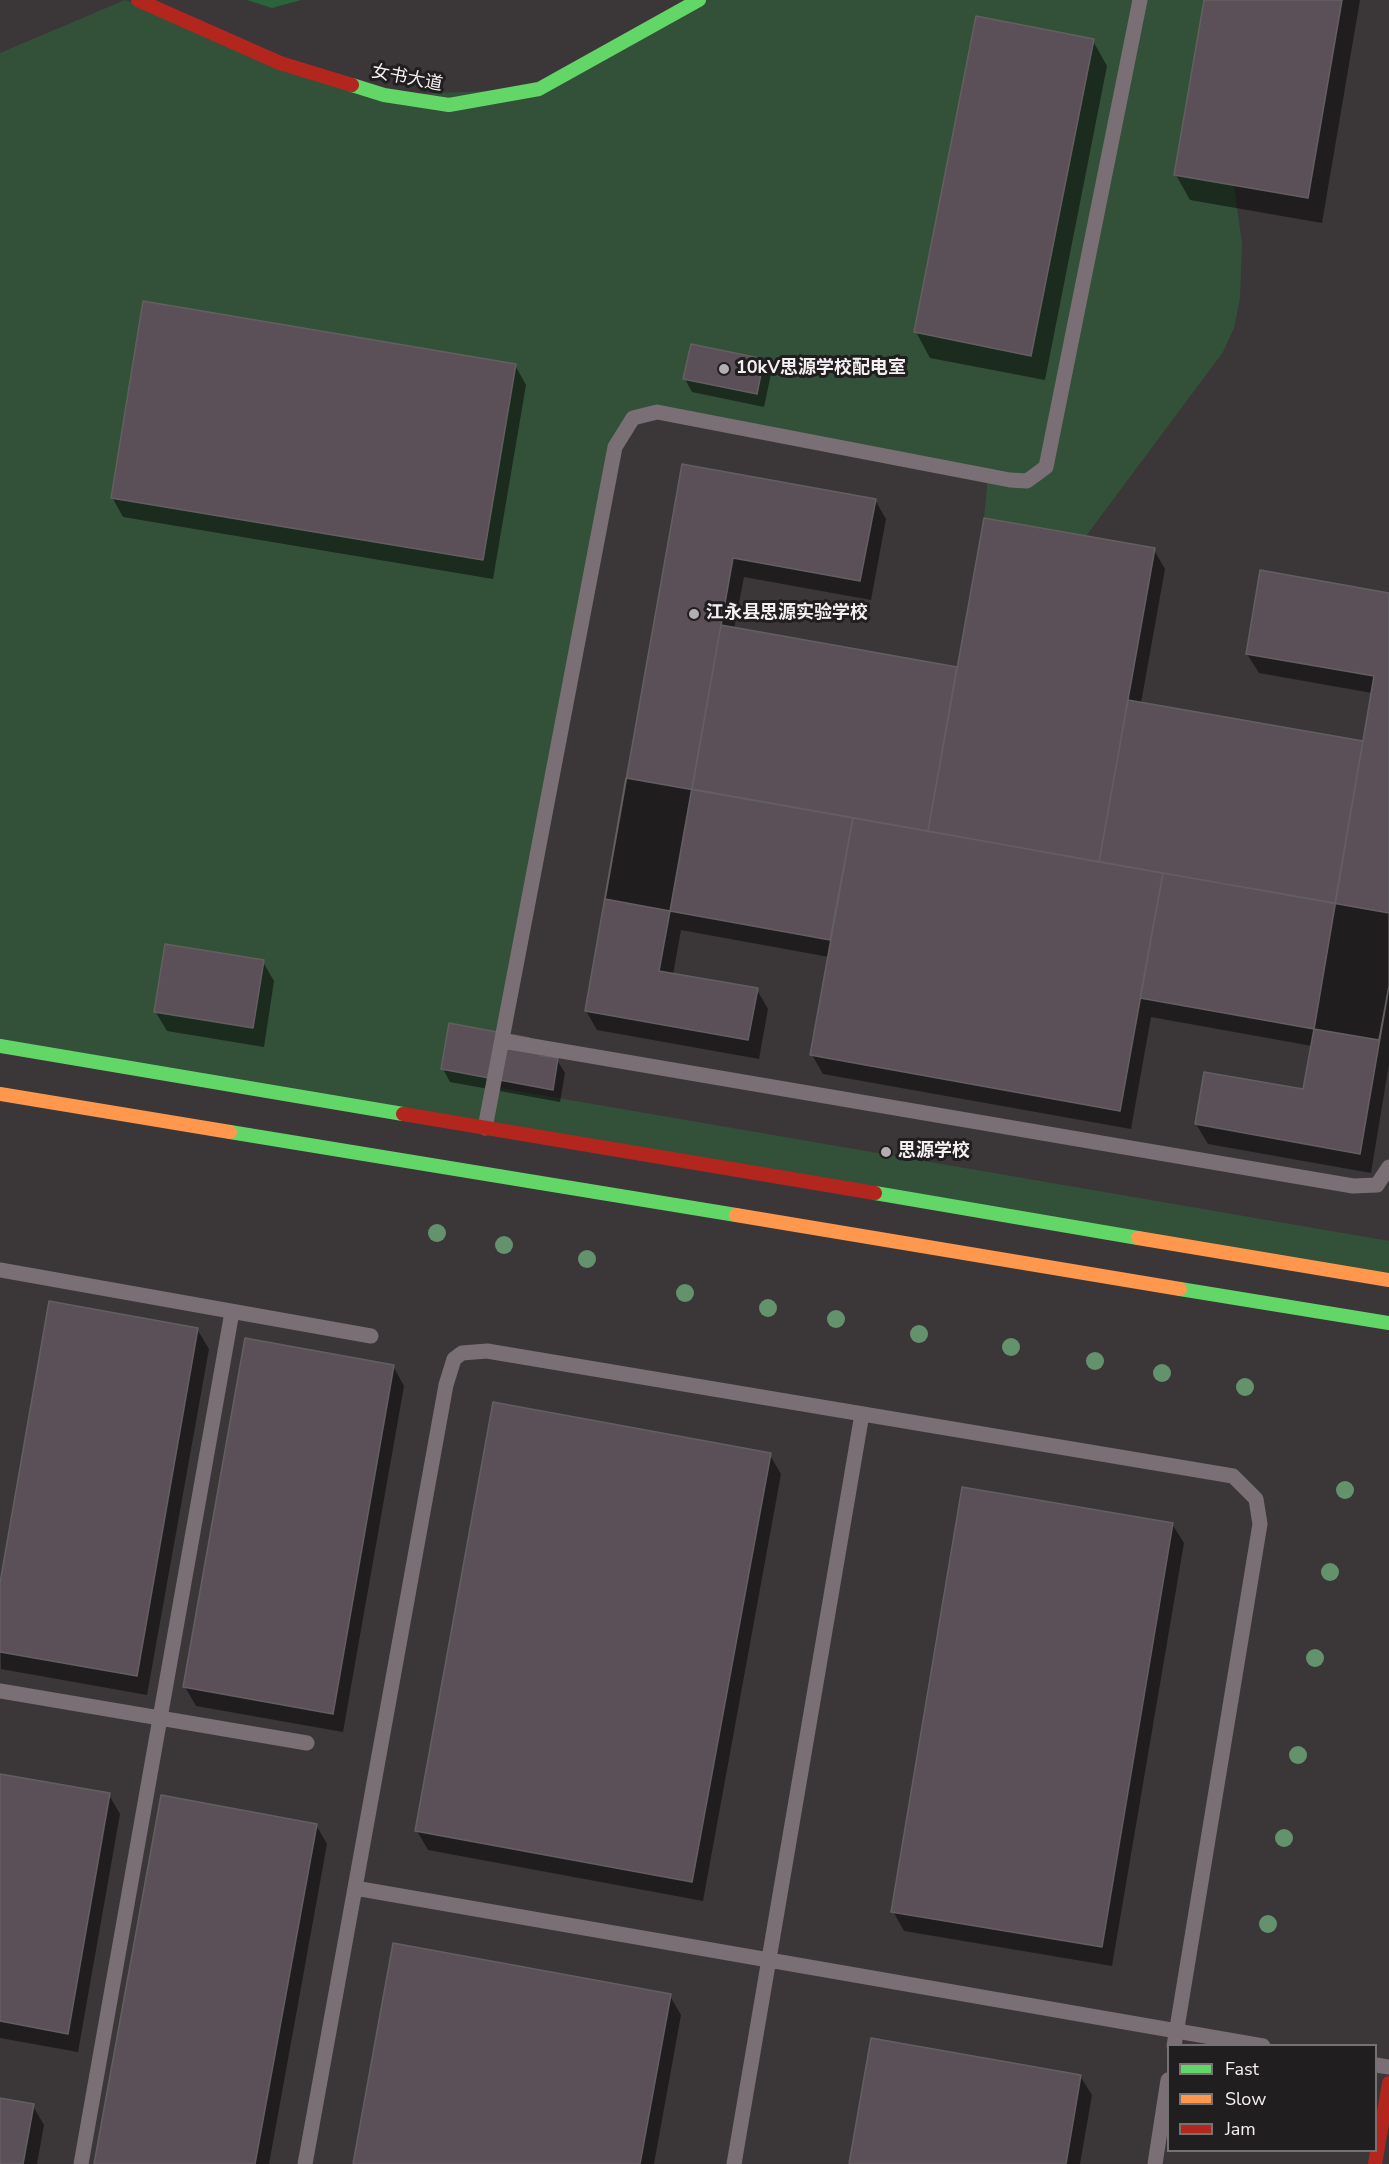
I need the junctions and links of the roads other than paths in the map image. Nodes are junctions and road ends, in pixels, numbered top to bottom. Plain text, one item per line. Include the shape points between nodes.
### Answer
1 (138, 0) edge
2 (699, 0) edge
3 (1140, 0) edge
4 (503, 1041) junction
5 (0, 1046) edge
6 (0, 1094) edge
7 (485, 1128) junction
8 (1389, 1167) edge
9 (0, 1270) edge
10 (1389, 1280) edge
11 (232, 1312) junction
12 (1389, 1323) edge
13 (371, 1336) dead end
14 (862, 1414) junction
15 (0, 1691) edge
16 (160, 1718) junction
17 (307, 1743) dead end
18 (355, 1888) junction
19 (769, 1960) junction
20 (1175, 2038) edge
21 (1241, 2044) edge
22 (1389, 2083) edge
23 (1167, 2086) edge
24 (81, 2164) edge
25 (305, 2164) edge
26 (734, 2164) edge
27 (1155, 2164) edge
28 (1375, 2164) edge

1 - 2 main road, 女书大道 via 280,63 384,95 449,105 540,89
3 - 4 lane via 1046,467 1027,481 1010,480 657,412 633,418 615,447
4 - 7 lane
4 - 8 lane via 1353,1186 1377,1185
5 - 7 main road
6 - 12 main road via 856,1230
7 - 10 main road via 862,1197
9 - 11 lane
11 - 13 lane
11 - 16 lane
14 - 18 lane via 487,1352 462,1353 454,1359 446,1385
14 - 19 lane
14 - 20 lane via 1233,1476 1256,1498 1260,1524
15 - 16 lane
16 - 17 lane
16 - 24 lane
18 - 19 lane
18 - 25 lane
19 - 20 lane
19 - 26 lane
20 - 21 lane
22 - 28 main road
23 - 27 lane

